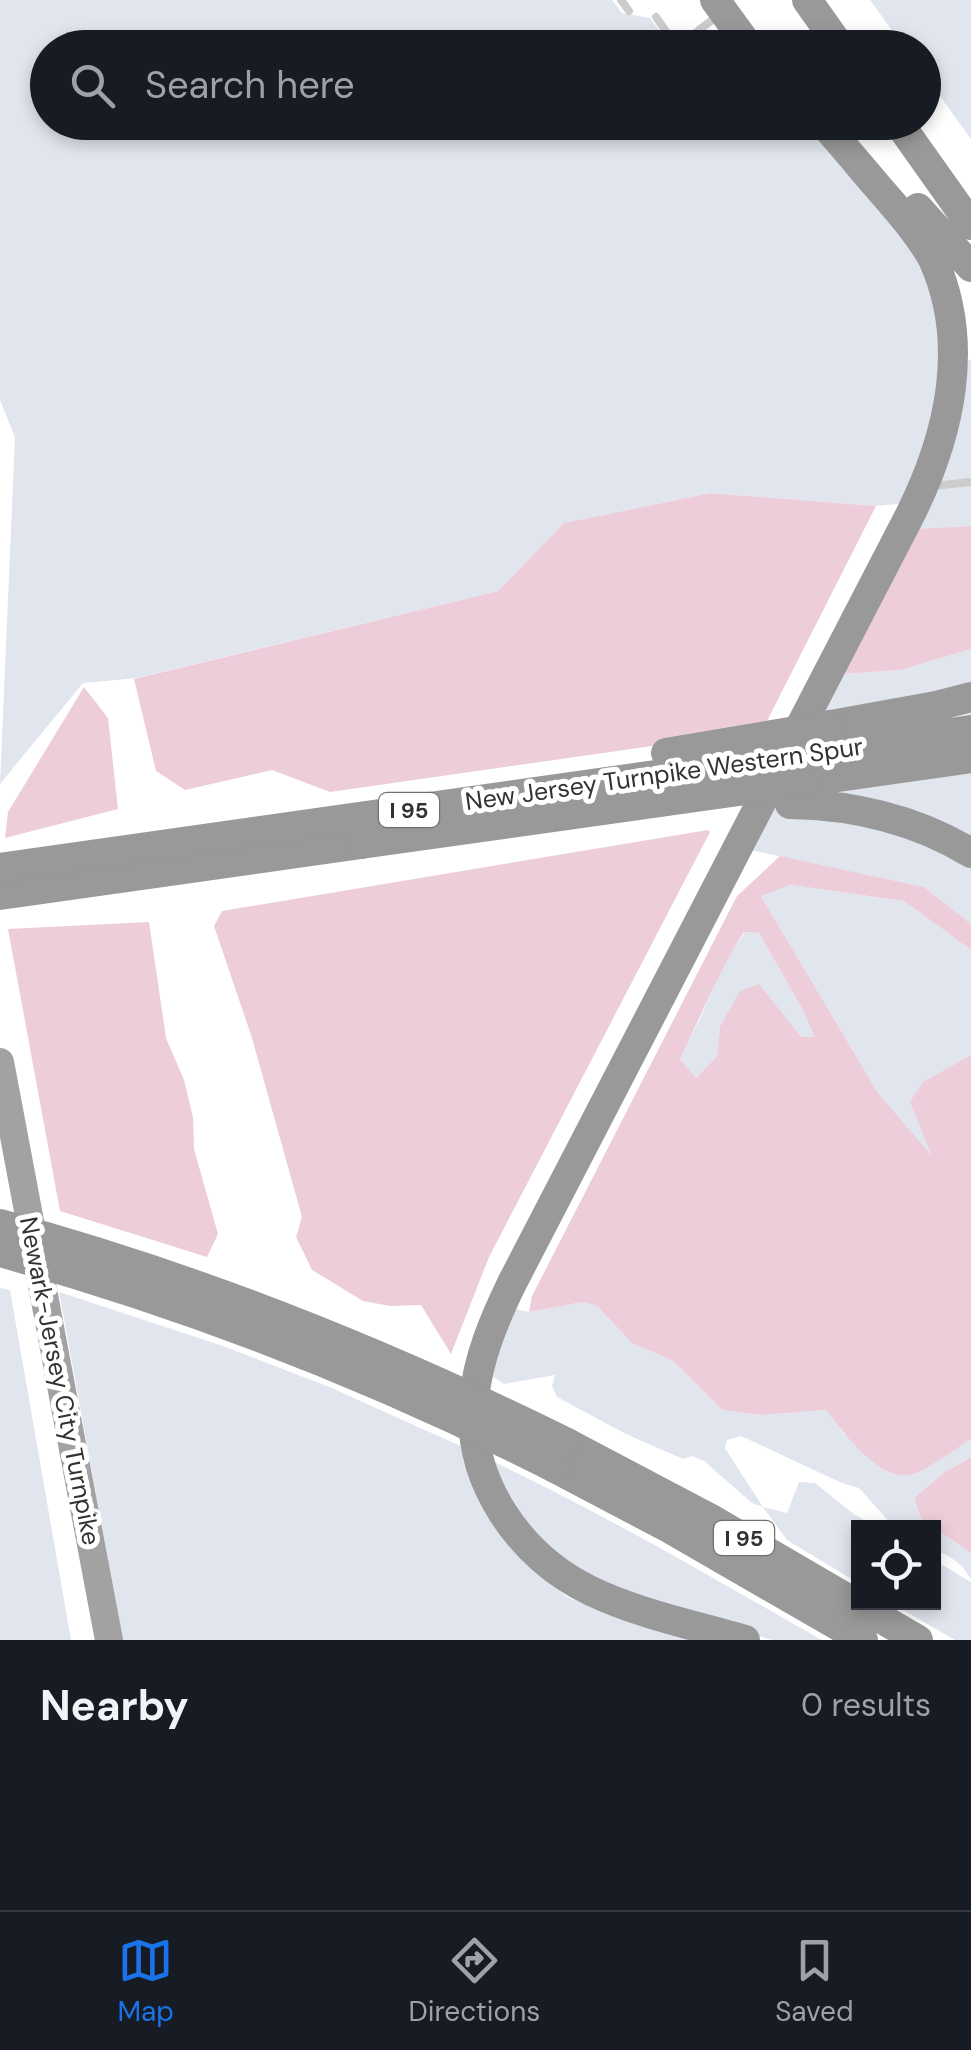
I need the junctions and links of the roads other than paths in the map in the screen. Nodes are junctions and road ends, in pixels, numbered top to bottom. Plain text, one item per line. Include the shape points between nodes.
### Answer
1 (621, 0) edge
2 (807, 0) edge
3 (719, 6) edge
4 (629, 11) dead end
5 (656, 17) dead end
6 (665, 30) edge
7 (694, 30) edge
8 (737, 30) edge
9 (829, 30) edge
10 (837, 140) edge
11 (841, 140) edge
12 (911, 140) edge
13 (927, 140) edge
14 (971, 189) edge
15 (971, 224) edge
16 (971, 267) edge
17 (971, 482) edge
18 (924, 487) junction
19 (971, 697) edge
20 (971, 730) edge
21 (824, 738) junction
22 (971, 758) edge
23 (796, 793) junction
24 (971, 853) edge
25 (0, 868) edge
26 (0, 895) edge
27 (0, 1062) edge
28 (0, 1224) edge
29 (0, 1252) edge
30 (561, 1455) junction
31 (108, 1640) edge
32 (745, 1640) edge
33 (862, 1640) edge
34 (918, 1640) edge

1 - 4 lane
2 - 9 highway
3 - 7 lane
3 - 8 highway
5 - 6 lane
10 - 18 highway via 918,235 952,310 958,352 953,396
11 - 16 highway via 914,204
12 - 15 highway
13 - 14 highway
17 - 18 lane
18 - 32 highway via 512,1283 476,1384 475,1434 487,1482 506,1520 535,1554 594,1593
19 - 21 highway
20 - 21 highway, New Jersey Turnpike Western Spur
21 - 25 highway, I 95, bridge via 501,782 405,811
22 - 23 highway, New Jersey Turnpike Western Spur
23 - 24 highway via 924,830
23 - 26 highway, I 95, bridge via 452,847 361,844
27 - 31 highway, Newark-Jersey City Turnpike
28 - 30 highway, I 95, bridge via 271,1313 433,1380
29 - 30 highway, I 95, bridge via 179,1308
30 - 33 highway, I 95
30 - 34 highway, I 95 via 696,1510

